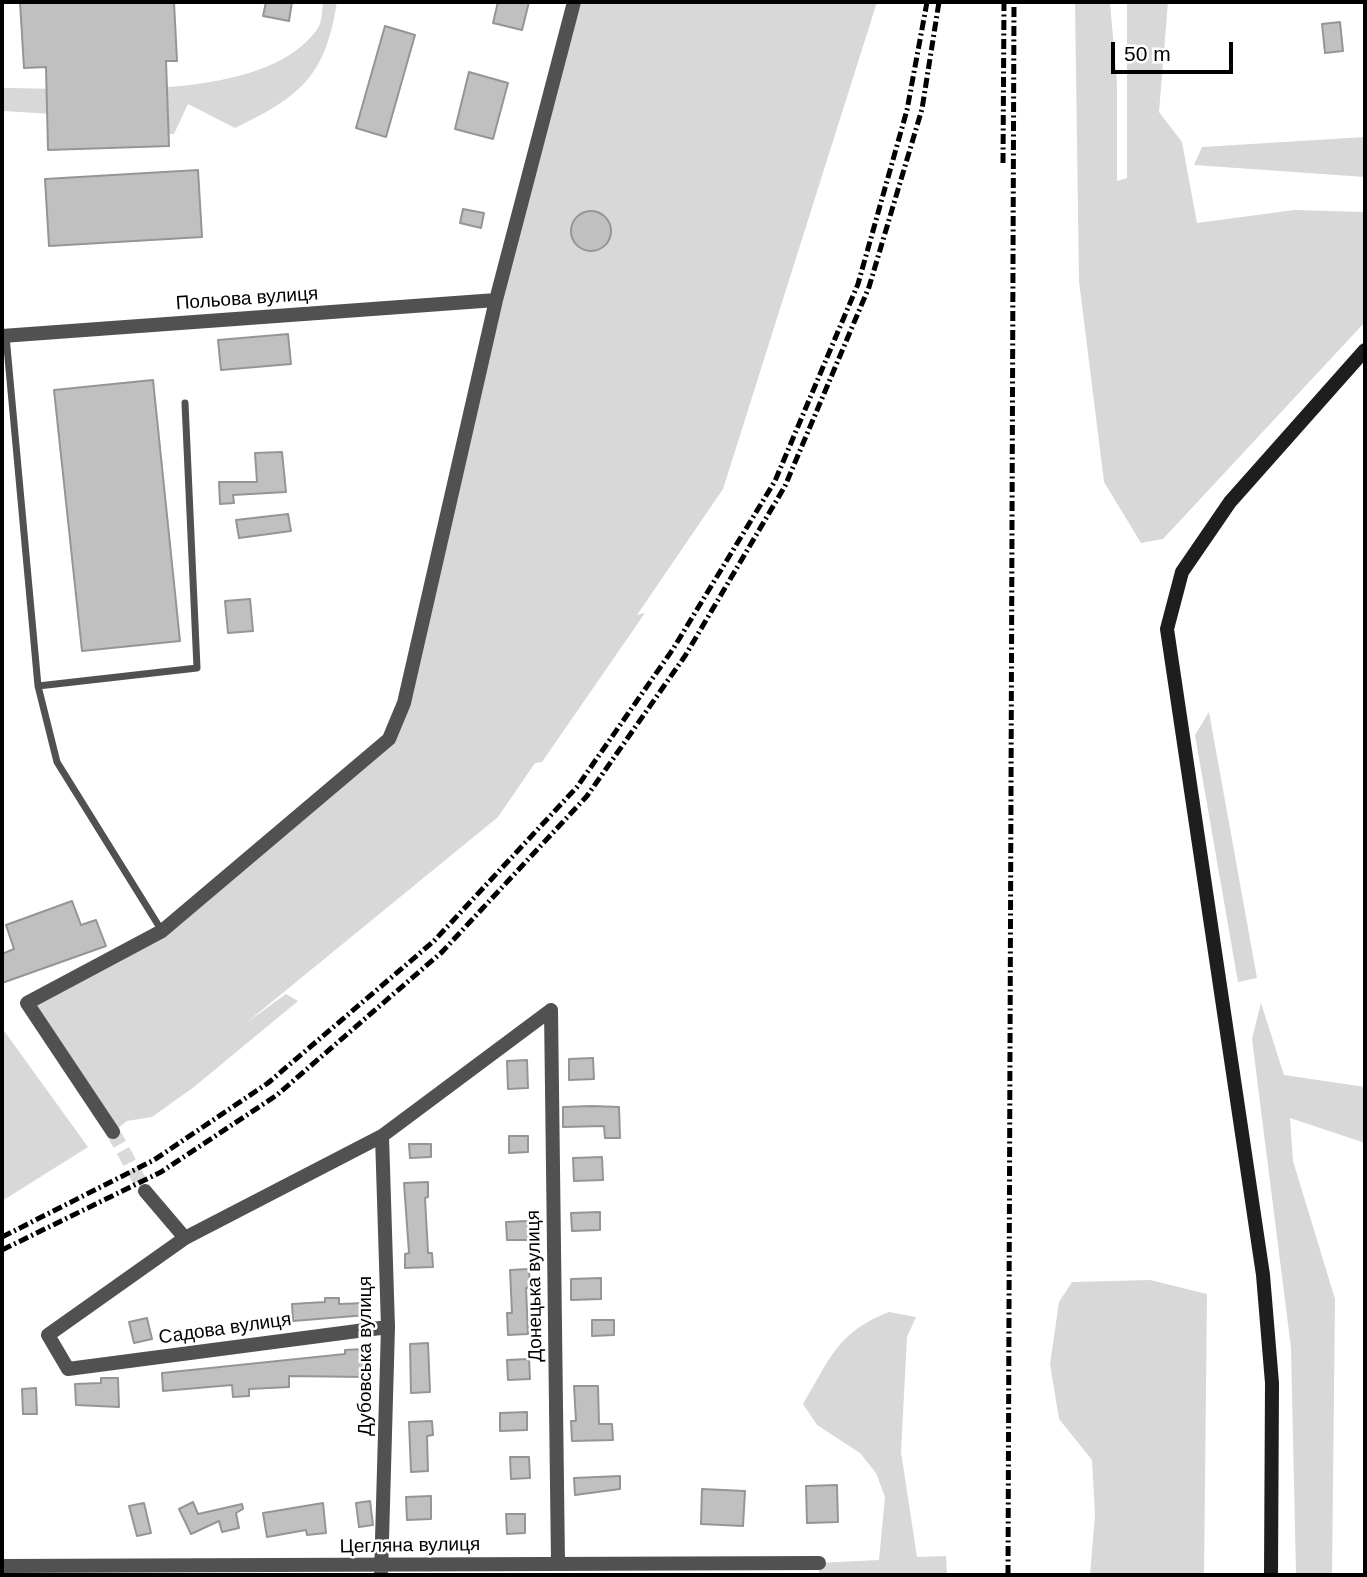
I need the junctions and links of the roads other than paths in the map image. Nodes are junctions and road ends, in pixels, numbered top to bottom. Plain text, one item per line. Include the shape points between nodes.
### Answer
1 (574, 2) edge
2 (496, 300) junction
3 (4, 336) edge
4 (1365, 350) edge
5 (186, 403) dead end
6 (38, 686) junction
7 (162, 931) junction
8 (113, 1132) tunnel mouth
9 (382, 1136) junction
10 (145, 1191) tunnel mouth
11 (185, 1238) junction
12 (388, 1327) junction
13 (558, 1563) junction
14 (819, 1563) dead end
15 (2, 1566) edge
16 (381, 1571) edge
17 (1271, 1575) edge

1 - 2 street
2 - 3 street, Польова вулиця
2 - 7 street via 404,703 389,739
3 - 6 lane
4 - 17 main road via 1230,502 1182,572 1167,629 1263,1275 1272,1383
5 - 6 lane via 197,668
6 - 7 lane via 57,762
7 - 8 street via 27,1003
9 - 11 street
9 - 12 street, Дубовська вулиця
9 - 13 street, Донецька вулиця via 551,1010
10 - 11 street
11 - 12 street, Садова вулиця via 48,1335 68,1369
12 - 16 street, Дубовська вулиця
13 - 14 street, Цегляна вулиця
13 - 16 street, Цегляна вулиця
15 - 16 street, Цегляна вулиця

